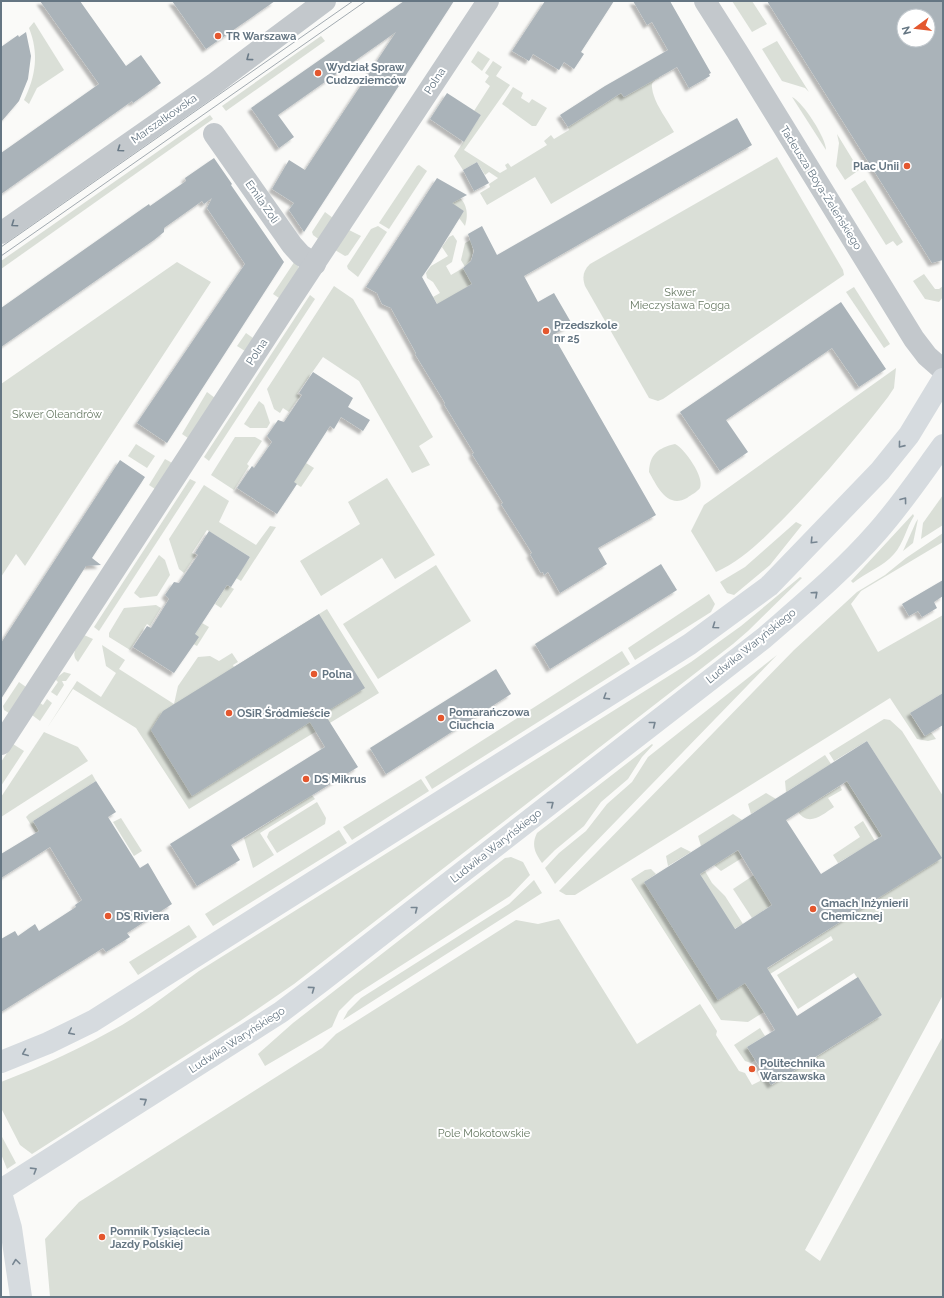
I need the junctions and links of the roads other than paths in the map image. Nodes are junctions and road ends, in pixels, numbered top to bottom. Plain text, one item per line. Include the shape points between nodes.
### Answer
1 (325, 1) edge
2 (488, 1) edge
3 (705, 1) edge
4 (214, 134) dead end
5 (1, 233) edge
6 (315, 264) junction
7 (943, 370) edge
8 (943, 379) edge
9 (943, 445) edge
10 (1, 744) edge
11 (1, 1062) edge
12 (1, 1192) edge
13 (21, 1297) edge

1 -> 5 street, Marszałkowska via 208,88
2 - 6 street, Polna
3 - 7 street, Tadeusza Boya-Żeleńskiego via 914,339 927,356
4 - 6 street, Emila Zoli via 292,246
6 - 10 street, Polna
8 -> 11 main road via 909,435 880,471 769,586 730,616 690,644 93,1021
12 -> 9 main road, Ludwika Waryńskiego via 281,1012 757,642 827,583 871,539 896,510
13 -> 12 main road via 11,1228

